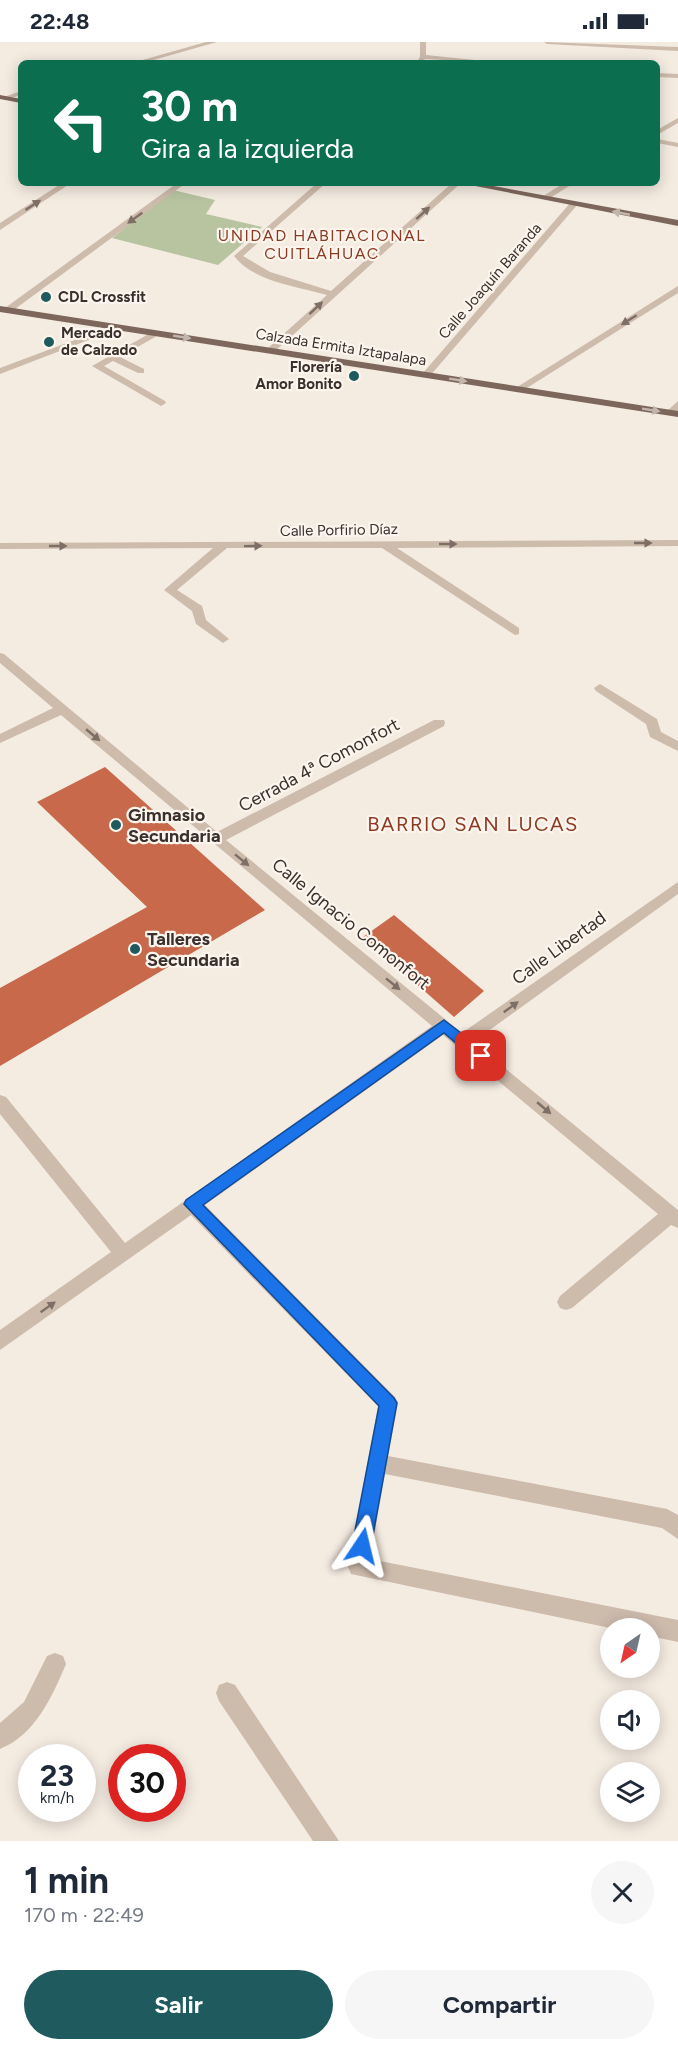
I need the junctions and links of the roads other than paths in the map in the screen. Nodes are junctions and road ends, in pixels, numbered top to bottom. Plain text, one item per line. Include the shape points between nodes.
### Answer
1 (214, 42) edge
2 (423, 42) edge
3 (547, 42) edge
4 (678, 49) edge
5 (146, 60) edge
6 (421, 60) edge
7 (660, 75) edge
8 (678, 76) edge
9 (18, 94) edge
10 (2, 97) edge
11 (18, 100) edge
12 (678, 120) edge
13 (660, 131) edge
14 (660, 142) edge
15 (678, 145) edge
16 (62, 186) edge
17 (179, 186) edge
18 (318, 186) edge
19 (454, 186) edge
20 (480, 186) edge
21 (565, 186) edge
22 (544, 198) junction
23 (574, 204) junction
24 (678, 223) edge
25 (0, 227) edge
26 (678, 289) edge
27 (332, 294) junction
28 (4, 310) edge
29 (157, 333) junction
30 (99, 334) dead end
31 (270, 351) junction
32 (114, 357) junction
33 (0, 370) edge
34 (141, 371) dead end
35 (426, 375) junction
36 (519, 389) junction
37 (161, 403) dead end
38 (676, 410) edge
39 (384, 544) junction
40 (675, 545) edge
41 (0, 546) edge
42 (223, 546) junction
43 (515, 631) dead end
44 (223, 639) dead end
45 (0, 657) edge
46 (600, 688) dead end
47 (62, 709) junction
48 (439, 723) dead end
49 (0, 739) edge
50 (678, 747) edge
51 (216, 839) junction
52 (678, 887) edge
53 (444, 1026) junction
54 (463, 1041) junction
55 (0, 1102) edge
56 (192, 1204) junction
57 (675, 1217) edge
58 (123, 1254) junction
59 (566, 1302) dead end
60 (0, 1341) edge
61 (377, 1463) junction
62 (678, 1529) edge
63 (678, 1630) edge
64 (55, 1664) dead end
65 (227, 1693) dead end
66 (0, 1738) edge
67 (327, 1841) edge

1 - 5 street
2 - 6 street
3 - 4 street
7 - 8 street
9 - 10 street
10 - 11 main road
12 - 13 street
14 - 15 street
25 -> 16 street
17 -> 28 street
18 - 27 street via 238,256 266,273
27 -> 19 street
20 - 22 main road
21 - 22 street
22 - 23 main road
24 -> 23 main road
23 - 35 street, Calle Joaquín Baranda
26 -> 36 street
31 -> 27 street
28 - 29 main road, Calzada Ermita Iztapalapa
29 -> 31 main road, Calzada Ermita Iztapalapa
29 - 32 street
30 - 33 street
31 - 35 main road, Calzada Ermita Iztapalapa
32 - 34 street
32 - 37 street via 97,366
35 -> 36 main road, Calzada Ermita Iztapalapa
36 -> 38 main road, Calzada Ermita Iztapalapa
39 -> 40 street, Calle Porfirio Díaz
42 -> 39 street, Calle Porfirio Díaz
39 - 43 street
41 -> 42 street, Calle Porfirio Díaz
42 - 44 street via 170,590 198,609 200,621
45 - 47 street, Calle Ignacio Comonfort
46 - 50 street via 652,722 656,734
47 - 49 street
47 -> 51 street, Calle Ignacio Comonfort
48 - 51 street, Cerrada 4ª Comonfort
51 -> 53 street, Calle Ignacio Comonfort
54 -> 52 street, Calle Libertad
53 - 54 street, Calle Ignacio Comonfort
53 - 56 street
54 -> 57 street, Calle Ignacio Comonfort
55 - 58 street
56 - 58 street
56 - 61 street via 388,1403
57 - 59 street
60 -> 58 street
61 - 62 street via 667,1519
61 - 63 street via 358,1567
64 - 66 street via 32,1710
65 - 67 street

